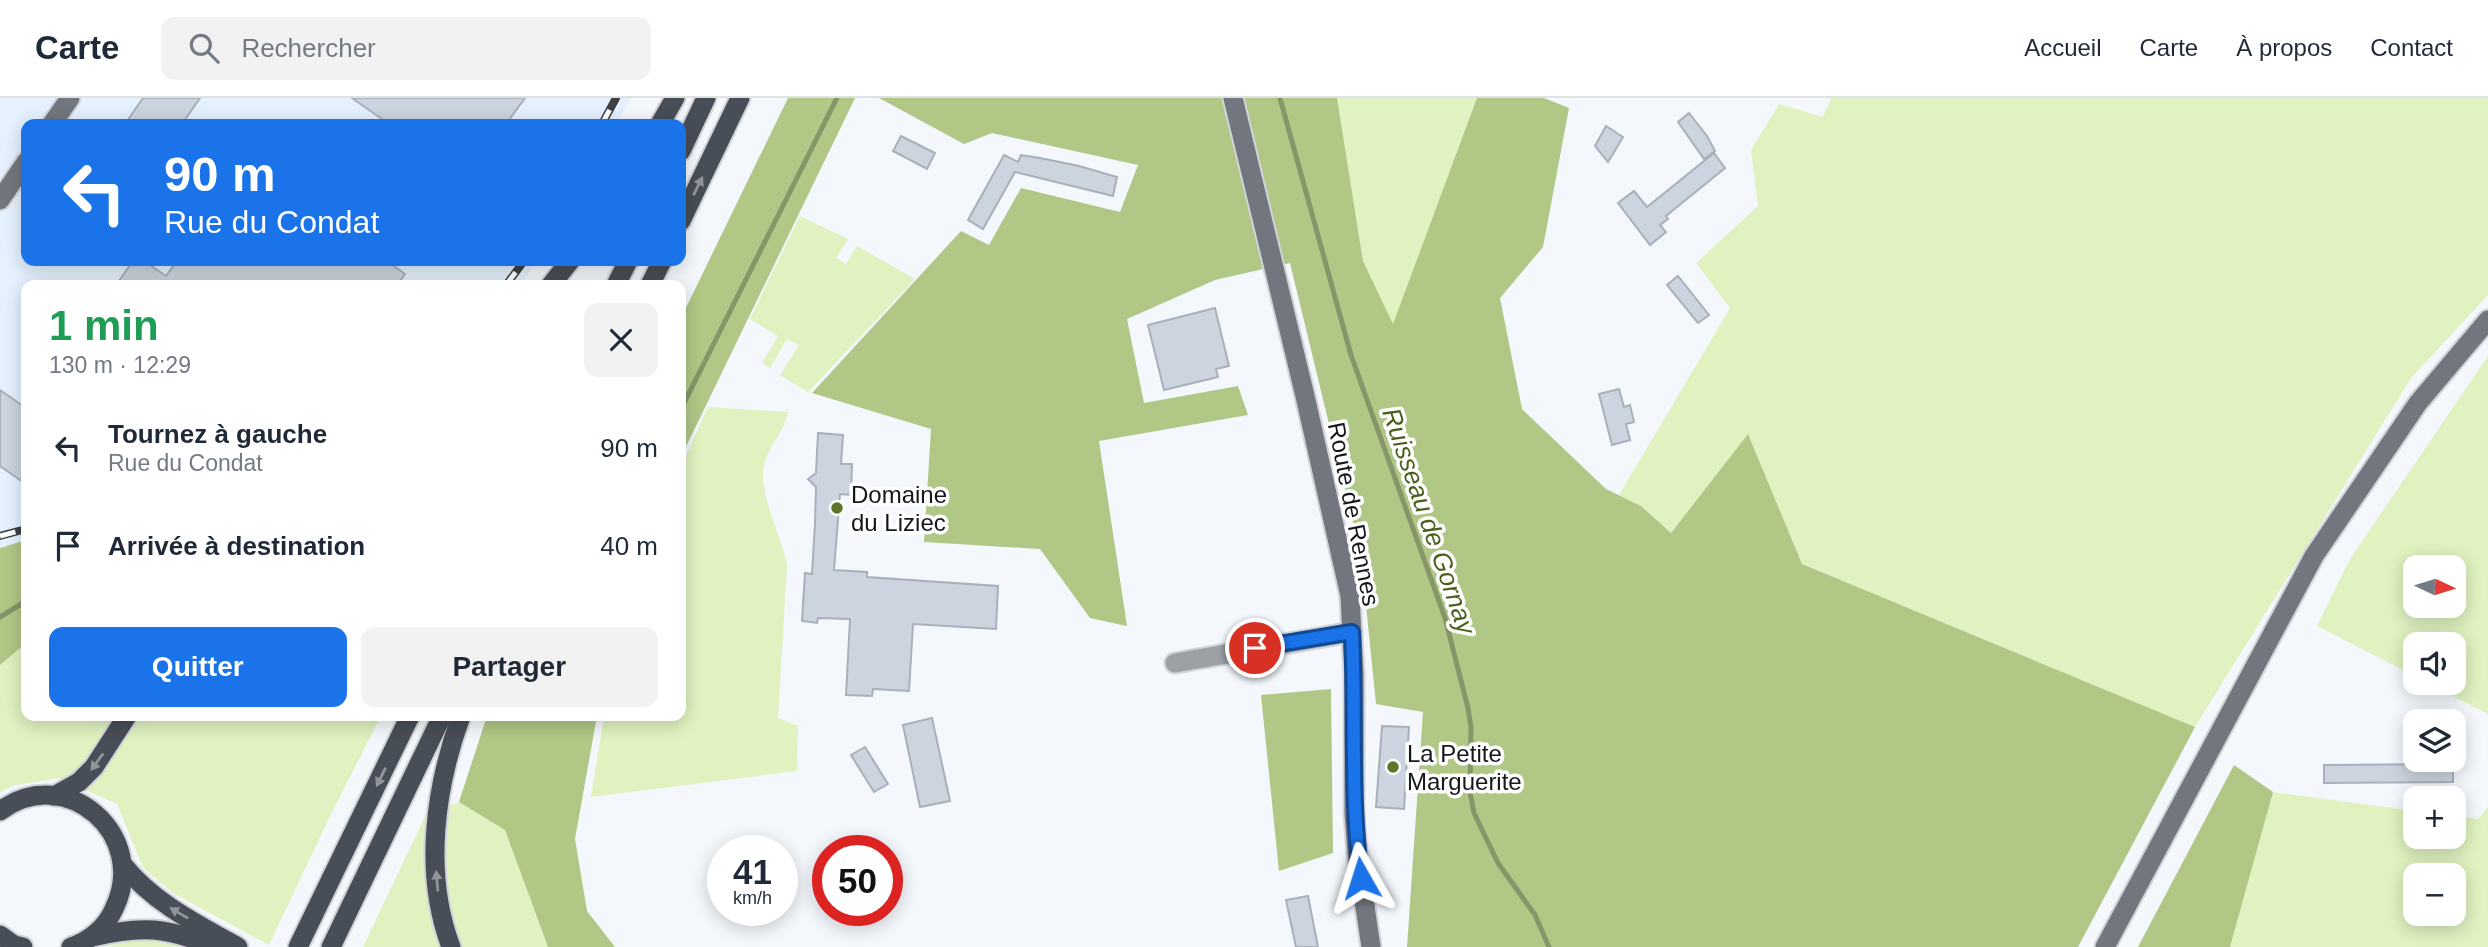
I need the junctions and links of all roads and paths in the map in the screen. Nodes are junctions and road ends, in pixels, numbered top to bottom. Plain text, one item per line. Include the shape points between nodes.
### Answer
1 (70, 98) edge
2 (675, 98) edge
3 (706, 98) edge
4 (740, 98) edge
5 (1233, 98) edge
6 (55, 119) edge
7 (663, 119) edge
8 (686, 140) edge
9 (21, 169) edge
10 (0, 200) edge
11 (686, 211) edge
12 (566, 266) edge
13 (555, 280) edge
14 (2488, 320) edge
15 (1352, 632) junction
16 (1175, 663) dead end
17 (124, 721) edge
18 (408, 721) edge
19 (440, 721) edge
20 (459, 721) edge
21 (54, 796) junction
22 (0, 811) edge
23 (124, 866) junction
24 (0, 936) edge
25 (91, 937) junction
26 (23, 947) edge
27 (71, 947) edge
28 (214, 947) edge
29 (238, 947) edge
30 (298, 947) edge
31 (331, 947) edge
32 (451, 947) edge
33 (1371, 947) edge
34 (2105, 947) edge

1 - 6 main road
2 - 7 highway
3 - 8 highway
11 -> 4 highway
5 - 15 main road, Route de Rennes via 1347,583
9 - 10 main road
12 - 13 highway
14 - 34 main road via 2418,403 2314,556
15 - 16 street
15 - 33 main road, Route de Rennes via 1354,813
17 -> 21 highway via 94,767
18 -> 30 highway
19 - 31 highway
32 -> 20 highway via 439,904 436,834 439,792
21 - 22 highway via 20,800
21 - 23 highway via 78,802 96,814 110,829
23 - 25 highway via 121,895 109,919
29 -> 23 highway via 168,906
24 - 26 highway
25 - 27 highway
25 - 28 highway via 134,928 155,929

